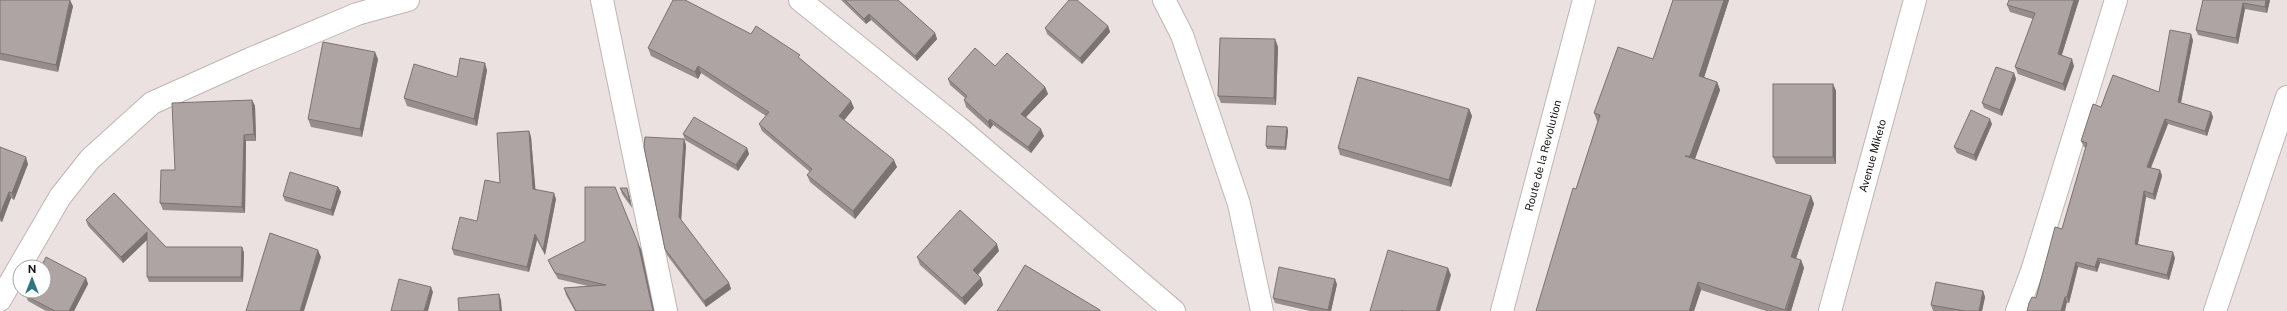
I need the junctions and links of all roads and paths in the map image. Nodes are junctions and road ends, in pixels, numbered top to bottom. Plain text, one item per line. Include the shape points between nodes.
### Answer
1 (408, 0) edge
2 (602, 0) edge
3 (800, 0) edge
4 (1164, 0) edge
5 (1584, 0) edge
6 (1915, 0) edge
7 (2116, 0) edge
8 (2287, 97) edge
9 (0, 300) edge
10 (666, 311) edge
11 (1174, 311) edge
12 (1262, 311) edge
13 (1502, 311) edge
14 (1830, 311) edge
15 (2017, 311) edge
16 (2215, 311) edge

1 - 9 street via 357,14 152,103 90,159 60,197
2 - 10 street
3 - 11 street via 958,127
4 - 12 street via 1182,35 1238,204
5 - 13 street, Route de la Revolution
6 - 14 street, Avenue Miketo
7 - 15 street via 2032,271
8 - 16 street

